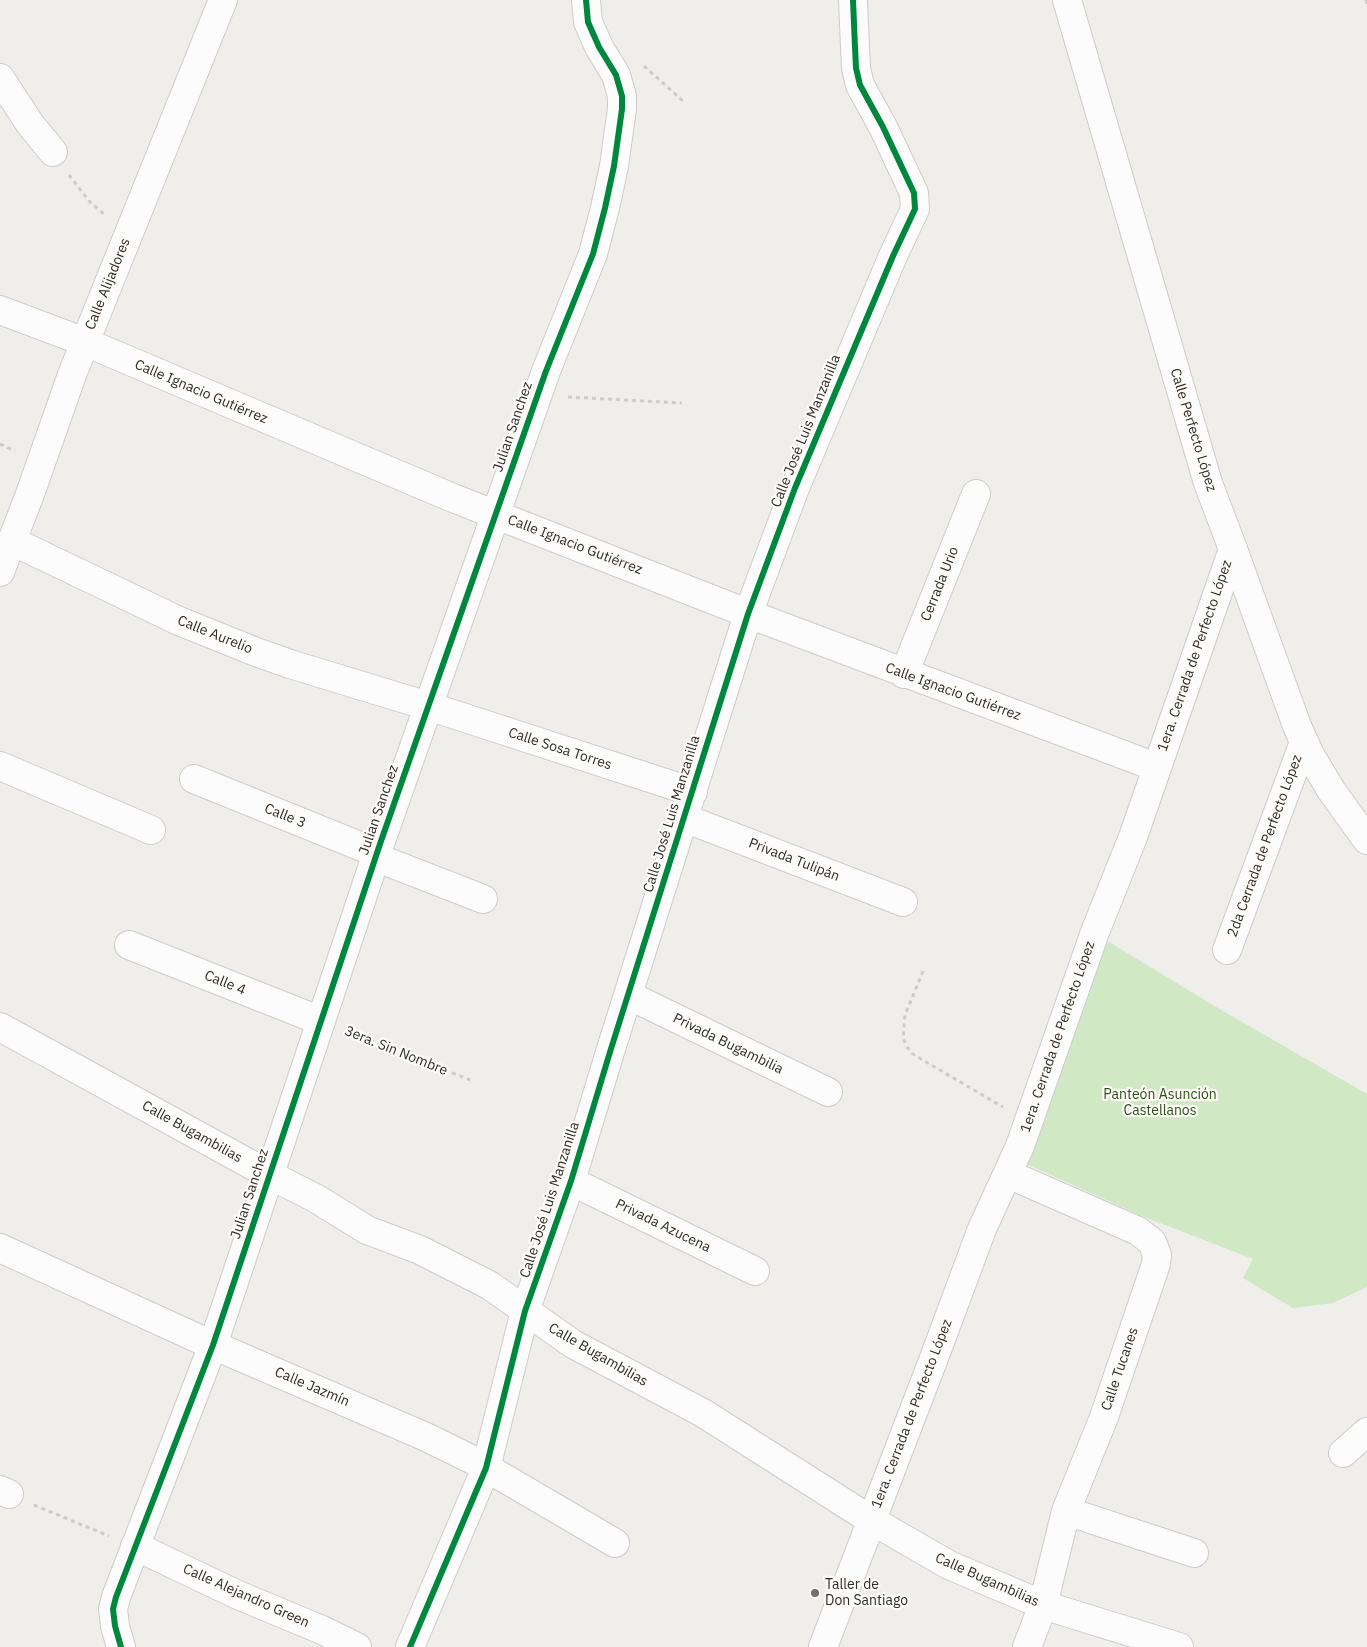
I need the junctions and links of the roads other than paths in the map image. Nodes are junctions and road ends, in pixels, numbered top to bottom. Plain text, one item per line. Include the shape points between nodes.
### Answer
1 (223, 0) edge
2 (586, 0) edge
3 (853, 0) edge
4 (1067, 0) edge
5 (0, 78) edge
6 (53, 152) road end
7 (0, 310) edge
8 (85, 342) junction
9 (976, 494) dead end
10 (496, 514) junction
11 (12, 541) junction
12 (1233, 549) junction
13 (0, 572) edge
14 (748, 614) junction
15 (904, 674) junction
16 (428, 706) junction
17 (1304, 742) junction
18 (0, 766) edge
19 (1156, 767) junction
20 (194, 779) dead end
21 (693, 792) junction
22 (684, 818) junction
23 (151, 830) dead end
24 (1367, 840) edge
25 (376, 855) junction
26 (483, 899) dead end
27 (903, 902) dead end
28 (129, 945) dead end
29 (1227, 950) dead end
30 (628, 995) junction
31 (321, 1021) junction
32 (0, 1027) edge
33 (828, 1092) dead end
34 (1008, 1174) junction
35 (270, 1175) junction
36 (571, 1181) junction
37 (0, 1248) edge
38 (754, 1271) dead end
39 (525, 1312) junction
40 (213, 1345) junction
41 (1367, 1432) edge
42 (1344, 1453) dead end
43 (486, 1468) junction
44 (1066, 1511) junction
45 (871, 1520) junction
46 (616, 1543) dead end
47 (135, 1546) junction
48 (1194, 1554) dead end
49 (1043, 1605) junction
50 (118, 1637) edge
51 (357, 1647) edge
52 (410, 1647) edge
53 (823, 1647) edge
54 (1027, 1647) edge
55 (1179, 1647) edge

1 - 8 street, Calle Alijadores
2 - 10 street, Julian Sanchez via 588,22 616,75 622,96 614,166 592,254
3 - 14 street, Calle José Luis Manzanilla via 854,47 860,84 914,194 915,209 799,479
4 - 12 street, Calle Perfecto López via 1205,474
5 - 6 street
7 - 8 street, Calle Ignacio Gutiérrez
8 - 10 street, Calle Ignacio Gutiérrez
8 - 11 street, Calle Alijadores
9 - 15 street, Cerrada Urio
10 - 14 street, Calle Ignacio Gutiérrez
10 - 16 street, Julian Sanchez
11 - 13 street, Calle Alijadores
11 - 16 street, Calle Aurelio via 222,639 290,664
12 - 17 street, Calle Perfecto López
12 - 19 street, 1era. Cerrada de Perfecto López
14 - 15 street, Calle Ignacio Gutiérrez
14 - 21 street, Calle José Luis Manzanilla
15 - 19 street, Calle Ignacio Gutiérrez
16 - 21 street, Calle Sosa Torres
16 - 25 street, Julian Sanchez
17 - 24 street, Calle Perfecto López via 1331,790
17 - 29 street, 2da Cerrada de Perfecto López
18 - 23 street
19 - 34 street, 1era. Cerrada de Perfecto López
20 - 25 street, Calle 3
21 - 22 street, Calle José Luis Manzanilla
22 - 27 street, Privada Tulipán
22 - 30 street, Calle José Luis Manzanilla
25 - 26 street, Calle 3
25 - 31 street, Julian Sanchez
28 - 31 street, Calle 4
30 - 33 street, Privada Bugambilia
30 - 36 street, Calle José Luis Manzanilla
31 - 35 street, Julian Sanchez
32 - 35 street, Calle Bugambilias
34 - 44 street, Calle Tucanes via 1138,1231 1152,1242 1157,1255 1104,1417
34 - 45 street, 1era. Cerrada de Perfecto López via 982,1228
35 - 39 street, Calle Bugambilias via 317,1198 367,1230 420,1250 489,1285
35 - 40 street, Julian Sanchez
36 - 38 street, Privada Azucena
36 - 39 street, Calle José Luis Manzanilla
37 - 40 street, Calle Jazmín
39 - 43 street, Calle José Luis Manzanilla
39 - 45 street, Calle Bugambilias via 573,1344 703,1413
40 - 43 street, Calle Jazmín via 426,1437
40 - 47 street, Julian Sanchez
41 - 42 street
43 - 46 street, Calle Jazmín
43 - 52 street, Calle José Luis Manzanilla
44 - 48 street
44 - 49 street, Calle Tucanes
45 - 49 street, Calle Bugambilias via 949,1565
45 - 53 street, 1era. Cerrada de Perfecto López
47 - 50 street, Julian Sanchez via 113,1609
47 - 51 street, Calle Alejandro Green
49 - 54 street, Calle Tucanes
49 - 55 street, Calle Bugambilias

